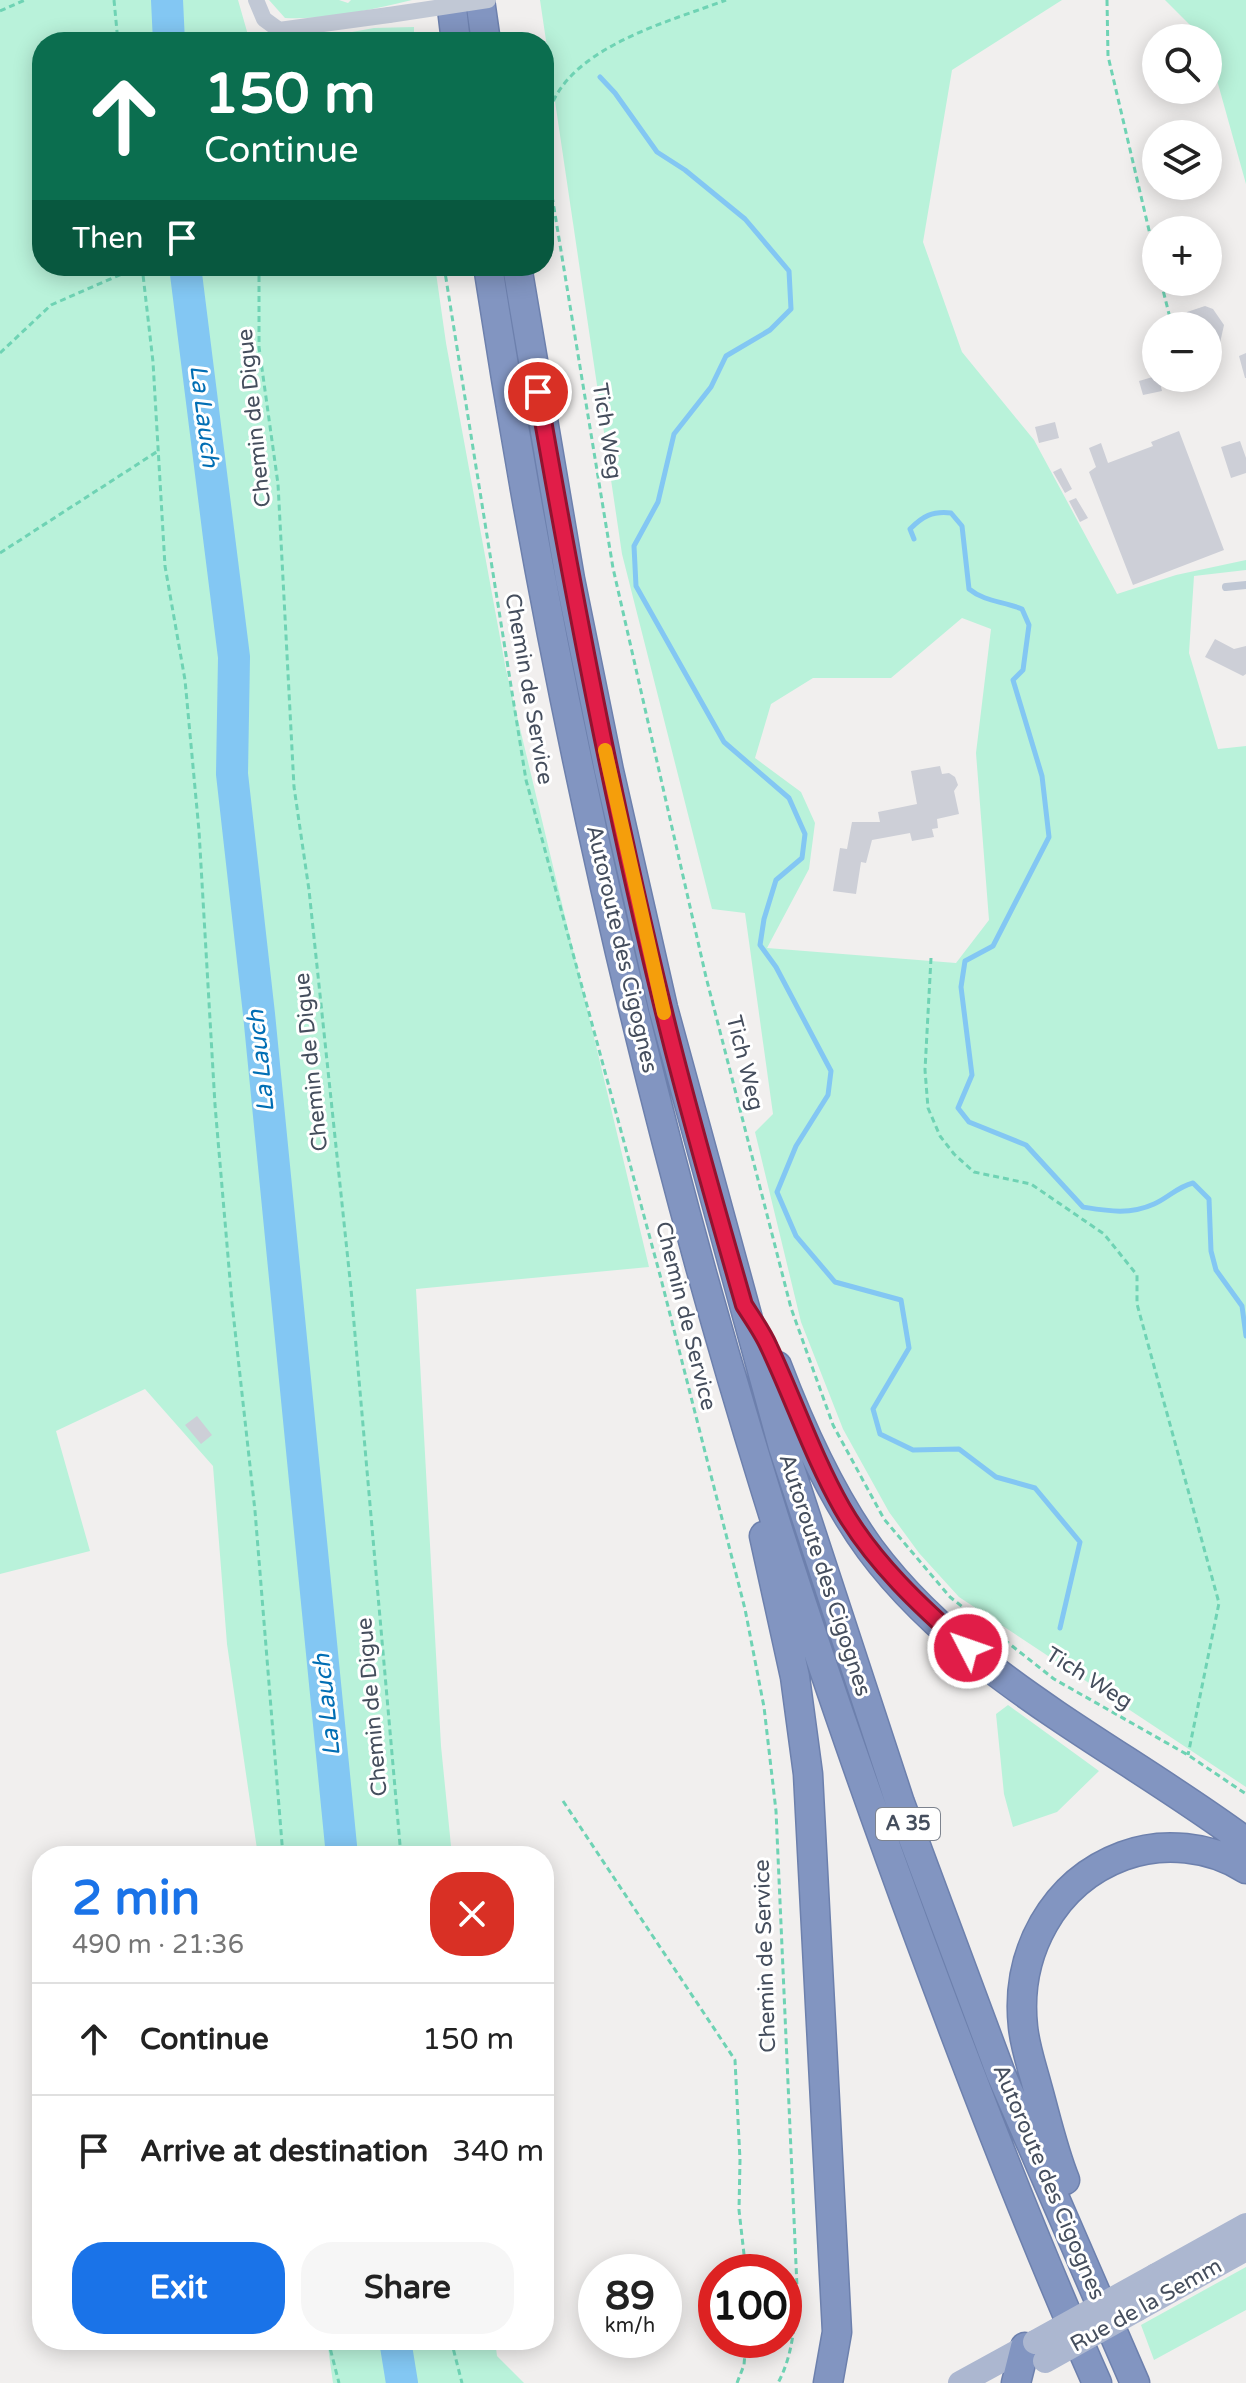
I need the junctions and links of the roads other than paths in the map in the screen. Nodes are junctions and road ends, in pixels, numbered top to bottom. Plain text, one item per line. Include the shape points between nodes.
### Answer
1 (256, 0) edge
2 (451, 0) edge
3 (480, 0) edge
4 (488, 0) edge
5 (455, 32) edge
6 (485, 32) edge
7 (490, 276) edge
8 (519, 276) edge
9 (1246, 585) edge
10 (1226, 587) dead end
11 (744, 1305) junction
12 (765, 1489) junction
13 (1246, 1842) edge
14 (1246, 1869) edge
15 (1246, 2225) edge
16 (1246, 2249) edge
17 (1112, 2329) junction
18 (1035, 2350) junction
19 (1013, 2381) edge
20 (828, 2383) edge
21 (960, 2383) edge
22 (1097, 2383) edge
23 (1135, 2383) edge

1 - 4 street, bridge via 264,19 279,30
2 - 5 highway
3 - 6 highway
7 - 12 highway, Autoroute des Cigognes / A 35 via 542,583 629,985
8 - 11 highway, Autoroute des Cigognes / A 35 via 570,579 612,785 663,1008
9 - 10 lane
11 - 13 highway via 769,1345 843,1508 872,1551 926,1611 989,1666
11 - 17 highway, Autoroute des Cigognes / A 35 via 783,1447 900,1803 1001,2074
12 - 20 highway via 759,1513 795,1677 813,1831 837,2332
12 - 22 highway, Autoroute des Cigognes / A 35 via 874,1816 972,2083
14 - 17 highway via 1206,1851 1174,1848 1138,1850 1099,1865 1067,1890 1042,1925 1027,1963 1023,2027 1030,2059 1059,2165 1103,2276
15 - 18 main road, Rue de la Semm, bridge
16 - 18 main road, Rue de la Semm, bridge via 1138,2309
17 - 23 highway, Autoroute des Cigognes / A 35
18 - 19 highway
18 - 21 main road

